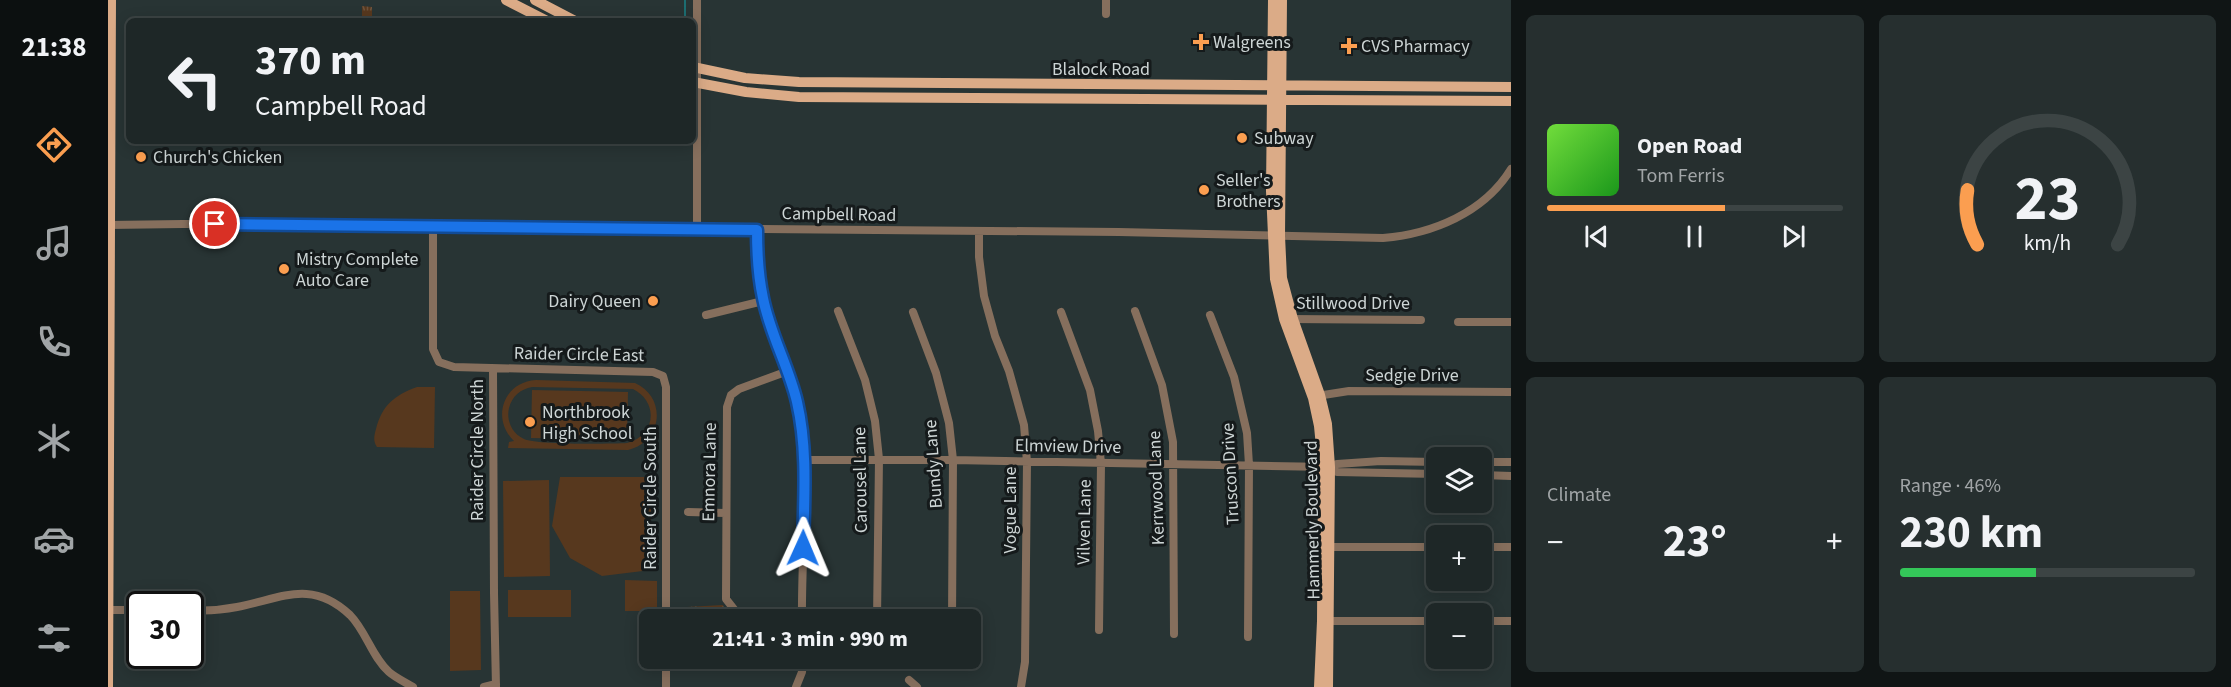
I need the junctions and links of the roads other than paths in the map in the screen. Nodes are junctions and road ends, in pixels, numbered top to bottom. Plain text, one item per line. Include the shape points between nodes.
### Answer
1 (507, 0) edge
2 (535, 0) edge
3 (697, 0) edge
4 (1106, 0) edge
5 (1273, 0) edge
6 (1282, 0) edge
7 (110, 6) edge
8 (1106, 14) dead end
9 (541, 18) edge
10 (569, 18) edge
11 (696, 22) edge
12 (696, 67) edge
13 (696, 82) edge
14 (845, 82) junction
15 (942, 84) junction
16 (1047, 85) junction
17 (1186, 85) junction
18 (1277, 86) junction
19 (1399, 87) junction
20 (1511, 87) edge
21 (843, 97) junction
22 (942, 98) junction
23 (1047, 99) junction
24 (1184, 99) junction
25 (1277, 100) junction
26 (1511, 101) edge
27 (1399, 102) junction
28 (109, 142) edge
29 (695, 144) edge
30 (1511, 169) edge
31 (109, 225) edge
32 (433, 227) junction
33 (697, 229) junction
34 (757, 230) junction
35 (979, 232) junction
36 (1276, 236) junction
37 (763, 301) junction
38 (838, 311) dead end
39 (1135, 311) dead end
40 (913, 312) dead end
41 (1061, 312) dead end
42 (706, 315) dead end
43 (1210, 315) dead end
44 (1288, 319) junction
45 (109, 320) edge
46 (1421, 320) dead end
47 (1458, 321) dead end
48 (1511, 322) edge
49 (494, 369) junction
50 (788, 371) junction
51 (663, 376) joint
52 (108, 391) edge
53 (1511, 392) edge
54 (1316, 397) junction
55 (879, 459) junction
56 (805, 460) junction
57 (953, 460) junction
58 (1027, 462) junction
59 (1426, 462) edge
60 (1492, 462) edge
61 (1511, 462) edge
62 (1101, 464) junction
63 (1174, 464) junction
64 (1249, 465) junction
65 (1327, 467) junction
66 (1426, 474) edge
67 (1492, 475) edge
68 (1511, 476) edge
69 (108, 499) edge
70 (688, 512) dead end
71 (725, 513) junction
72 (109, 538) edge
73 (1326, 547) junction
74 (1426, 547) edge
75 (1492, 547) edge
76 (1511, 547) edge
77 (204, 609) edge
78 (666, 609) edge
79 (734, 609) edge
80 (802, 609) edge
81 (877, 609) edge
82 (952, 609) edge
83 (108, 610) edge
84 (126, 610) edge
85 (1326, 621) junction
86 (1426, 621) edge
87 (1492, 621) edge
88 (1511, 621) edge
89 (1099, 630) dead end
90 (1174, 634) dead end
91 (1248, 638) dead end
92 (666, 669) edge
93 (802, 669) edge
94 (108, 680) edge
95 (909, 680) dead end
96 (1324, 682) edge
97 (496, 686) edge
98 (799, 686) edge
99 (108, 687) edge
100 (413, 687) edge
101 (484, 687) edge
102 (666, 687) edge
103 (917, 687) edge
104 (1021, 687) edge

1 - 9 main road
2 - 10 main road
3 - 11 street
4 - 8 street
5 - 18 main road, Hammerly Boulevard
6 - 18 main road, Hammerly Boulevard
7 - 28 main road
12 - 14 main road, Blalock Road via 745,78
13 - 21 main road, Blalock Road via 746,92
14 - 15 main road, Blalock Road
14 - 21 main road
15 - 16 main road, Blalock Road
15 - 22 main road
16 - 17 main road, Blalock Road
16 - 23 main road
17 - 18 main road, Blalock Road
17 - 24 main road
18 - 19 main road, Blalock Road
18 - 25 main road, Hammerly Boulevard
19 - 20 main road, Blalock Road
19 - 27 main road
21 - 22 main road, Blalock Road
22 - 23 main road, Blalock Road
23 - 24 main road, Blalock Road
24 - 25 main road, Blalock Road
25 - 27 main road, Blalock Road
25 - 36 main road, Hammerly Boulevard
26 - 27 main road, Blalock Road
28 - 31 main road
29 - 33 street
30 - 36 street, Campbell Road via 1476,206 1458,218 1418,233 1383,238
31 - 32 street, Campbell Road
31 - 45 main road
32 - 33 street, Campbell Road
32 - 49 street, Raider Circle North via 433,349 439,362 454,367
33 - 34 street, Campbell Road
34 - 35 street, Campbell Road
34 - 37 street via 757,266
35 - 36 street, Campbell Road
35 - 58 street, Vogue Lane via 984,296 1016,393
36 - 44 main road, Hammerly Boulevard via 1275,279
37 - 42 street
37 - 50 street
38 - 55 street, Carousel Lane via 865,380
39 - 63 street, Kerrwood Lane via 1167,404
40 - 57 street, Bundy Lane via 936,373 949,423
41 - 62 street, Vilven Lane via 1090,390
43 - 64 street, Truscon Drive via 1238,393
44 - 46 street, Stillwood Drive
44 - 54 main road, Hammerly Boulevard
45 - 52 main road
47 - 48 street
49 - 51 street, Raider Circle East via 653,372
49 - 97 street, Raider Circle North
50 - 56 street
50 - 71 street, Emnora Lane via 731,395 727,407
51 - 78 street, Raider Circle South
52 - 69 main road
53 - 54 street, Sedgie Drive via 1349,391
54 - 65 main road, Hammerly Boulevard
55 - 56 street, Elmview Drive
55 - 57 street, Elmview Drive
55 - 81 street, Carousel Lane
56 - 80 street
57 - 58 street, Elmview Drive
57 - 82 street, Bundy Lane
58 - 62 street, Elmview Drive
58 - 104 street, Vogue Lane via 1025,662
59 - 65 street, Elmview Drive
60 - 61 street
62 - 63 street, Elmview Drive
62 - 89 street, Vilven Lane
63 - 64 street, Elmview Drive
63 - 90 street, Kerrwood Lane
64 - 65 street, Elmview Drive
64 - 91 street, Truscon Drive
65 - 66 street, Elmview Drive via 1337,472
65 - 73 main road, Hammerly Boulevard
67 - 68 street
69 - 72 main road
70 - 71 street
71 - 79 street, Emnora Lane via 726,599
72 - 83 main road
73 - 74 street
73 - 85 main road, Hammerly Boulevard
75 - 76 street
77 - 100 street via 239,607 293,593 316,595 350,616 389,672
83 - 84 street
83 - 94 main road
85 - 86 street
85 - 96 main road, Hammerly Boulevard
87 - 88 street
92 - 102 street
93 - 98 street
94 - 99 main road
95 - 103 street
97 - 101 street

